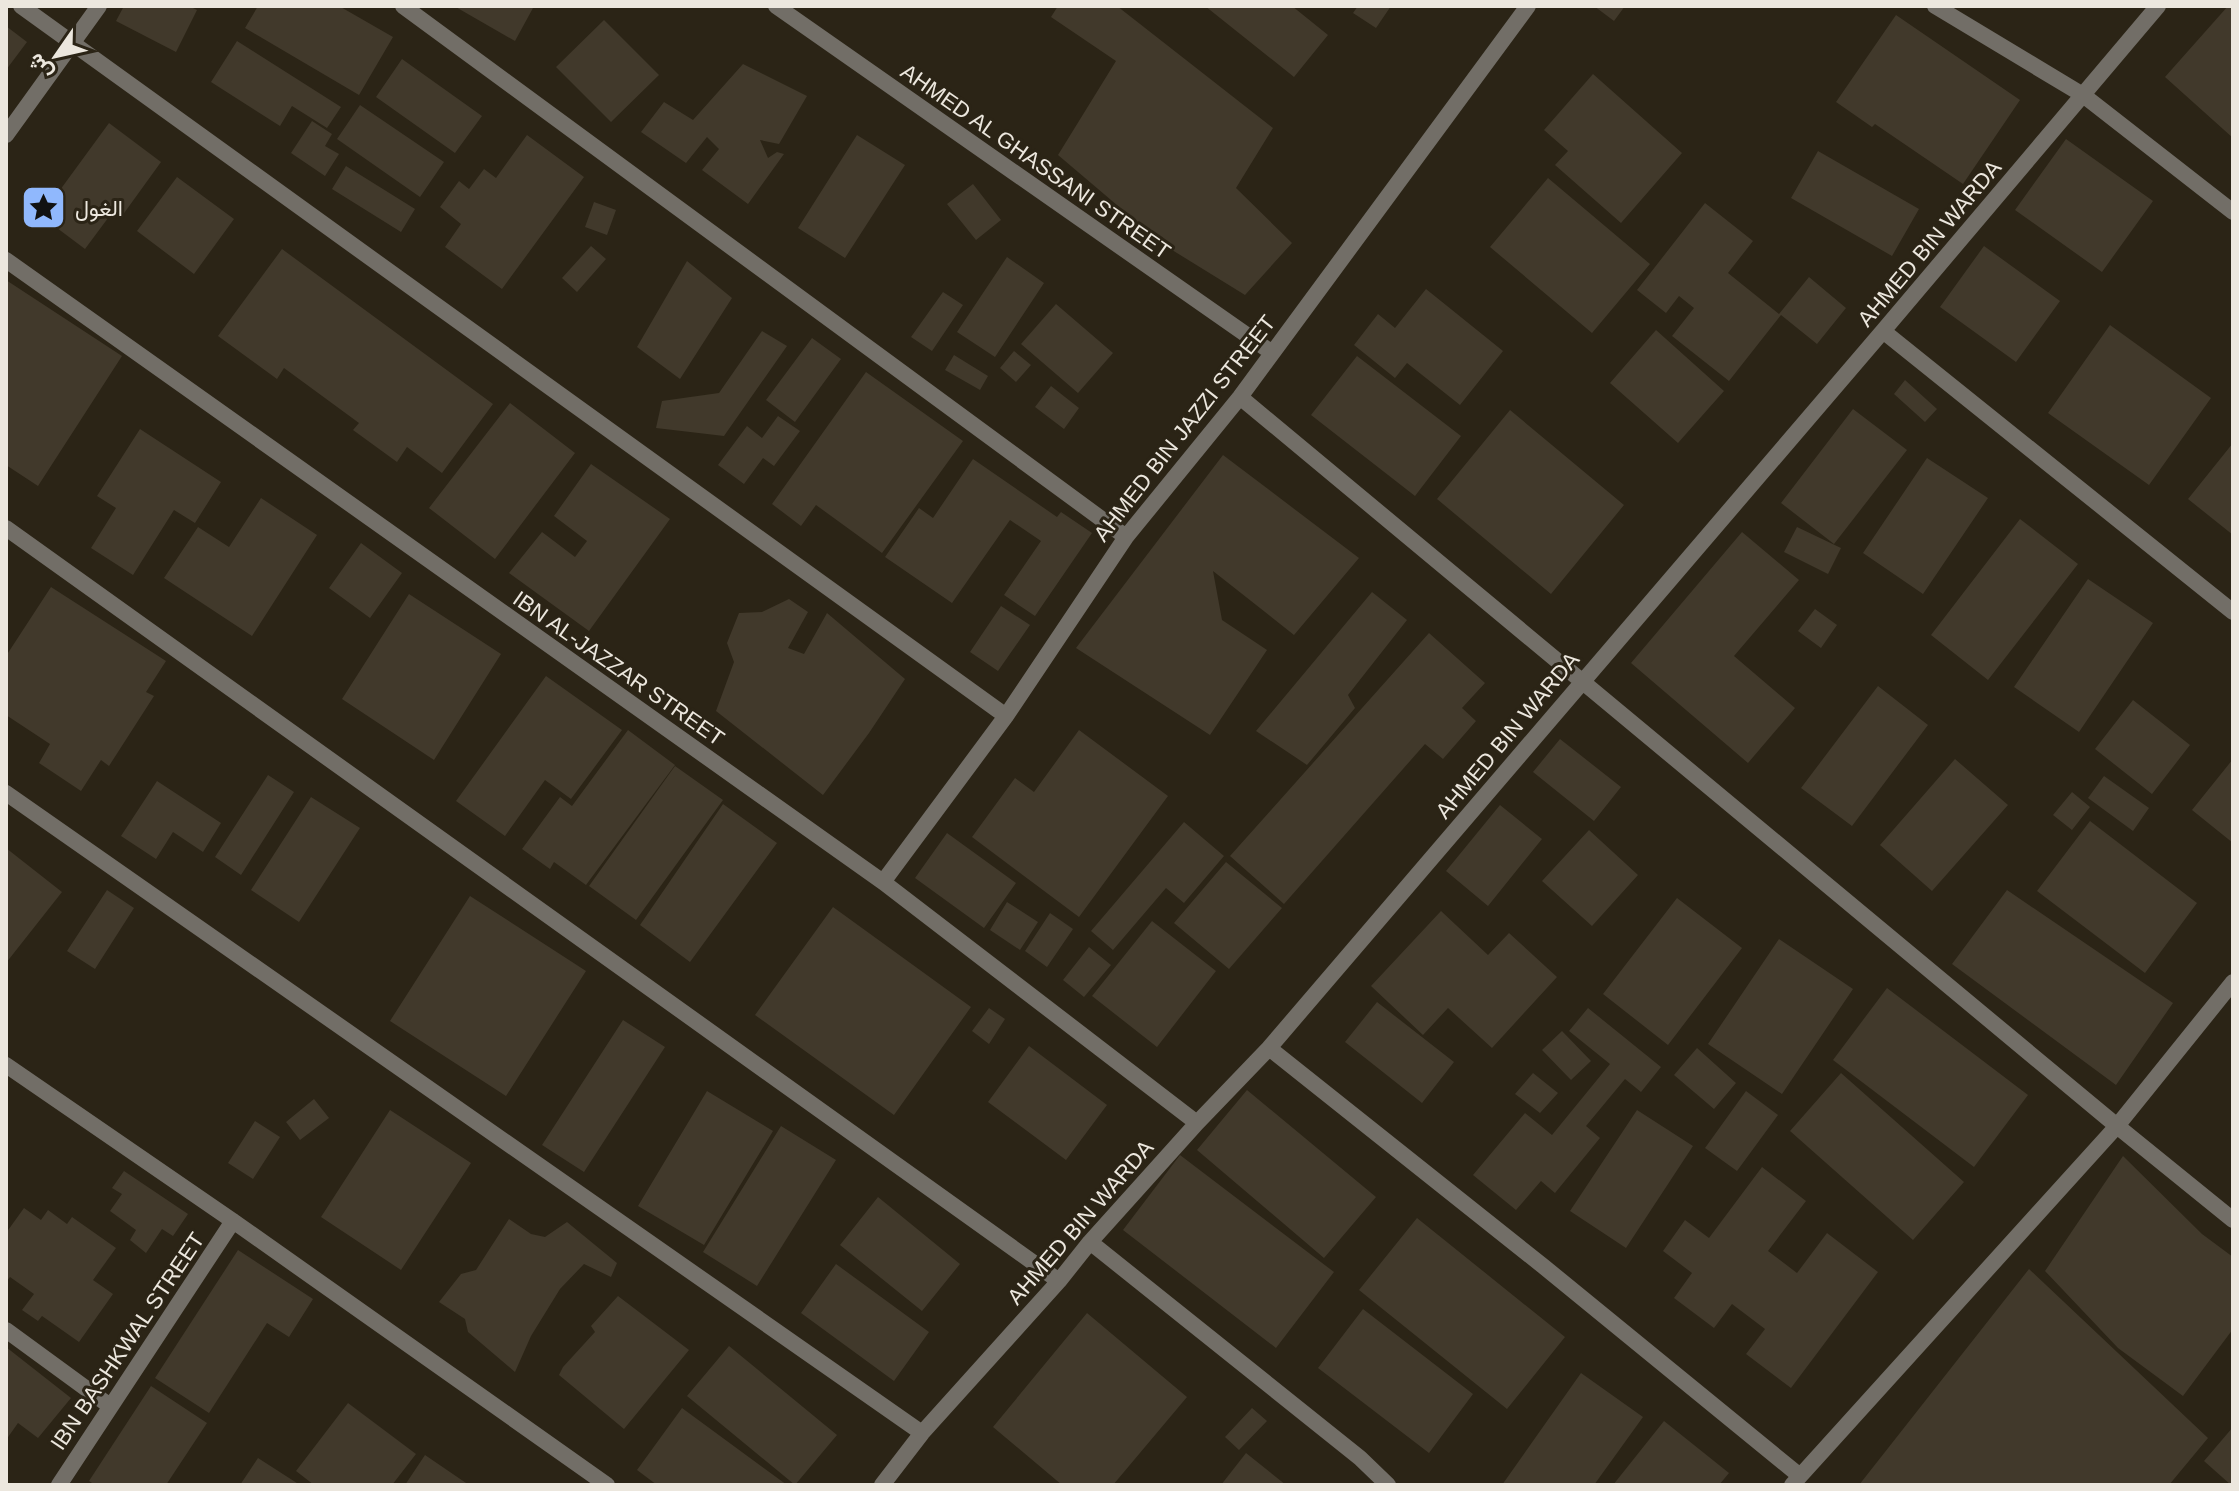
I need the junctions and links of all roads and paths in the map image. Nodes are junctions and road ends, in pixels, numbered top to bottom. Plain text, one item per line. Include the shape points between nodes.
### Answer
1 (21, 6) edge
2 (99, 6) edge
3 (403, 6) edge
4 (776, 6) edge
5 (1528, 6) edge
6 (1935, 6) edge
7 (2158, 6) edge
8 (72, 44) junction
9 (2083, 95) junction
10 (6, 135) edge
11 (2233, 212) edge
12 (6, 260) edge
13 (1883, 331) junction
14 (1271, 352) junction
15 (1240, 397) junction
16 (6, 528) edge
17 (1126, 537) junction
18 (2233, 612) edge
19 (1582, 680) junction
20 (1006, 716) junction
21 (6, 793) edge
22 (883, 882) junction
23 (2233, 982) edge
24 (1269, 1048) junction
25 (6, 1065) edge
26 (1197, 1123) junction
27 (2117, 1126) junction
28 (2233, 1220) edge
29 (233, 1221) junction
30 (1090, 1242) junction
31 (1059, 1281) junction
32 (6, 1330) edge
33 (110, 1406) junction
34 (922, 1433) junction
35 (1796, 1481) edge
36 (59, 1485) edge
37 (607, 1485) edge
38 (882, 1485) edge
39 (1388, 1485) edge

1 - 8 street
2 - 8 street
3 - 17 street
4 - 14 street, AHMED AL GHASSANI STREET
5 - 14 street, AHMED BIN JAZZI STREET
6 - 9 street
7 - 9 street, AHMED BIN WARDA
8 - 10 street
8 - 20 street
9 - 11 street
9 - 13 street, AHMED BIN WARDA
12 - 22 street, IBN AL-JAZZAR STREET
13 - 18 street
13 - 19 street, AHMED BIN WARDA
14 - 15 street, AHMED BIN JAZZI STREET
15 - 17 street, AHMED BIN JAZZI STREET
15 - 19 street
16 - 31 street
17 - 20 street, AHMED BIN JAZZI STREET
19 - 24 street, AHMED BIN WARDA
19 - 27 street
20 - 22 street, AHMED BIN JAZZI STREET
21 - 34 street
22 - 26 street, IBN AL-JAZZAR STREET
23 - 27 street
24 - 26 street, AHMED BIN WARDA
24 - 35 street via 1543,1266
25 - 29 street
26 - 30 street, AHMED BIN WARDA
27 - 28 street
27 - 35 street
29 - 33 street, IBN BASHKWAL STREET
29 - 37 street
30 - 31 street, AHMED BIN WARDA
30 - 39 street
31 - 34 street, AHMED BIN WARDA
32 - 33 street
33 - 36 street, IBN BASHKWAL STREET
34 - 38 street, AHMED BIN WARDA

